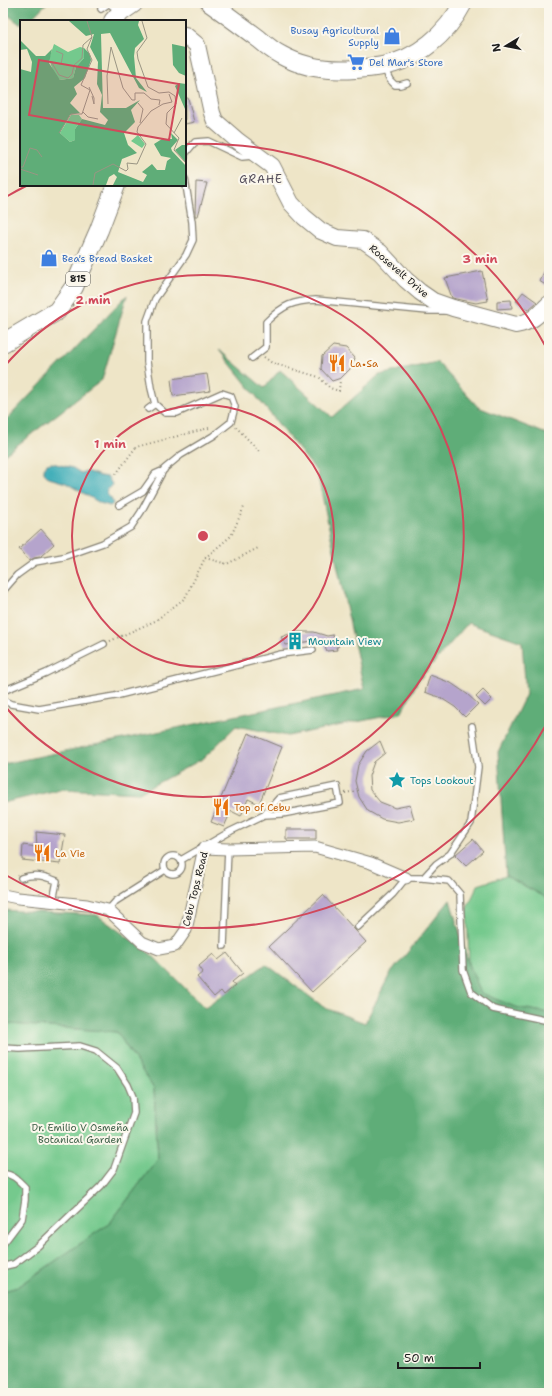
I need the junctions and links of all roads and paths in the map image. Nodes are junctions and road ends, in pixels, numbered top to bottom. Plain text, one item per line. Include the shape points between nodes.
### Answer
1 (210, 3) edge
2 (463, 3) edge
3 (186, 36) edge
4 (383, 66) junction
5 (406, 83) dead end
6 (186, 153) edge
7 (258, 156) junction
8 (186, 185) edge
9 (116, 186) edge
10 (549, 304) edge
11 (453, 308) junction
12 (3, 343) edge
13 (259, 352) junction
14 (252, 358) dead end
15 (340, 380) dead end
16 (155, 404) junction
17 (148, 409) dead end
18 (231, 422) junction
19 (213, 436) junction
20 (261, 453) dead end
21 (164, 470) junction
22 (116, 474) dead end
23 (119, 505) dead end
24 (244, 506) dead end
25 (260, 547) dead end
26 (205, 558) junction
27 (3, 591) edge
28 (104, 644) joint
29 (313, 650) dead end
30 (3, 691) edge
31 (3, 700) edge
32 (472, 726) dead end
33 (357, 790) dead end
34 (338, 794) junction
35 (264, 815) junction
36 (204, 848) junction
37 (228, 849) junction
38 (181, 860) junction
39 (165, 870) junction
40 (21, 878) dead end
41 (406, 878) junction
42 (423, 878) junction
43 (3, 895) edge
44 (53, 901) junction
45 (108, 910) junction
46 (358, 926) dead end
47 (224, 946) dead end
48 (549, 1021) edge
49 (3, 1048) edge
50 (3, 1174) edge
51 (3, 1244) edge
52 (3, 1265) edge

1 - 4 main road via 281,55 297,62 323,70
2 - 4 main road via 443,32 425,48 410,57
3 - 7 street, Roosevelt Drive via 197,45 215,121
4 - 5 lane via 395,84
6 - 7 lane via 195,142 208,141 242,157
7 - 11 street, Roosevelt Drive via 272,166 292,203 321,231 337,238 362,240 380,252 420,292 433,301
8 - 16 lane via 193,240 186,255 155,299 147,321 147,362
9 - 12 main road, 815 via 74,287 57,311
10 - 11 street, Roosevelt Drive via 533,319 516,325
11 - 13 lane via 443,312 316,300 287,304 266,322 266,347
13 - 14 lane
13 - 15 path via 272,363 319,378 330,388 340,391
16 - 17 lane
16 - 18 lane via 165,413 177,413 222,393 231,396 235,407
18 - 19 lane
18 - 20 path
19 - 21 lane via 181,455
19 - 22 path via 209,428 136,447
21 - 23 lane via 155,474 143,491
21 - 27 lane via 131,527 103,543 63,557 35,562 17,575
24 - 26 path via 231,536
25 - 26 path via 227,564
26 - 28 path via 185,598 155,621
28 - 30 lane
29 - 31 lane via 281,654 115,696 39,709 10,704
32 - 42 lane via 478,767 471,823 450,854
33 - 34 path
34 - 35 lane via 340,803
34 - 35 lane via 337,786 279,798
35 - 36 lane
36 - 37 street, Cebu Tops Road
36 - 38 lane
36 - 45 street, Cebu Tops Road via 186,930 175,946 159,949 142,942
37 - 41 street, Cebu Tops Road via 314,847 371,864
37 - 47 lane
38 - 39 lane via 174,856 166,858 163,866
38 - 39 lane via 182,870 178,873 173,875
39 - 45 lane via 116,901
40 - 44 lane via 42,875 57,881
41 - 42 lane
41 - 46 lane via 393,894
42 - 48 lane via 449,881 460,894 463,970 470,992 493,1009
43 - 44 street
44 - 45 street
49 - 52 lane via 80,1046 96,1051 117,1068 128,1085 133,1097 134,1113 114,1169 101,1186 38,1246 14,1264
50 - 51 lane via 18,1179 25,1187 25,1200 22,1219

